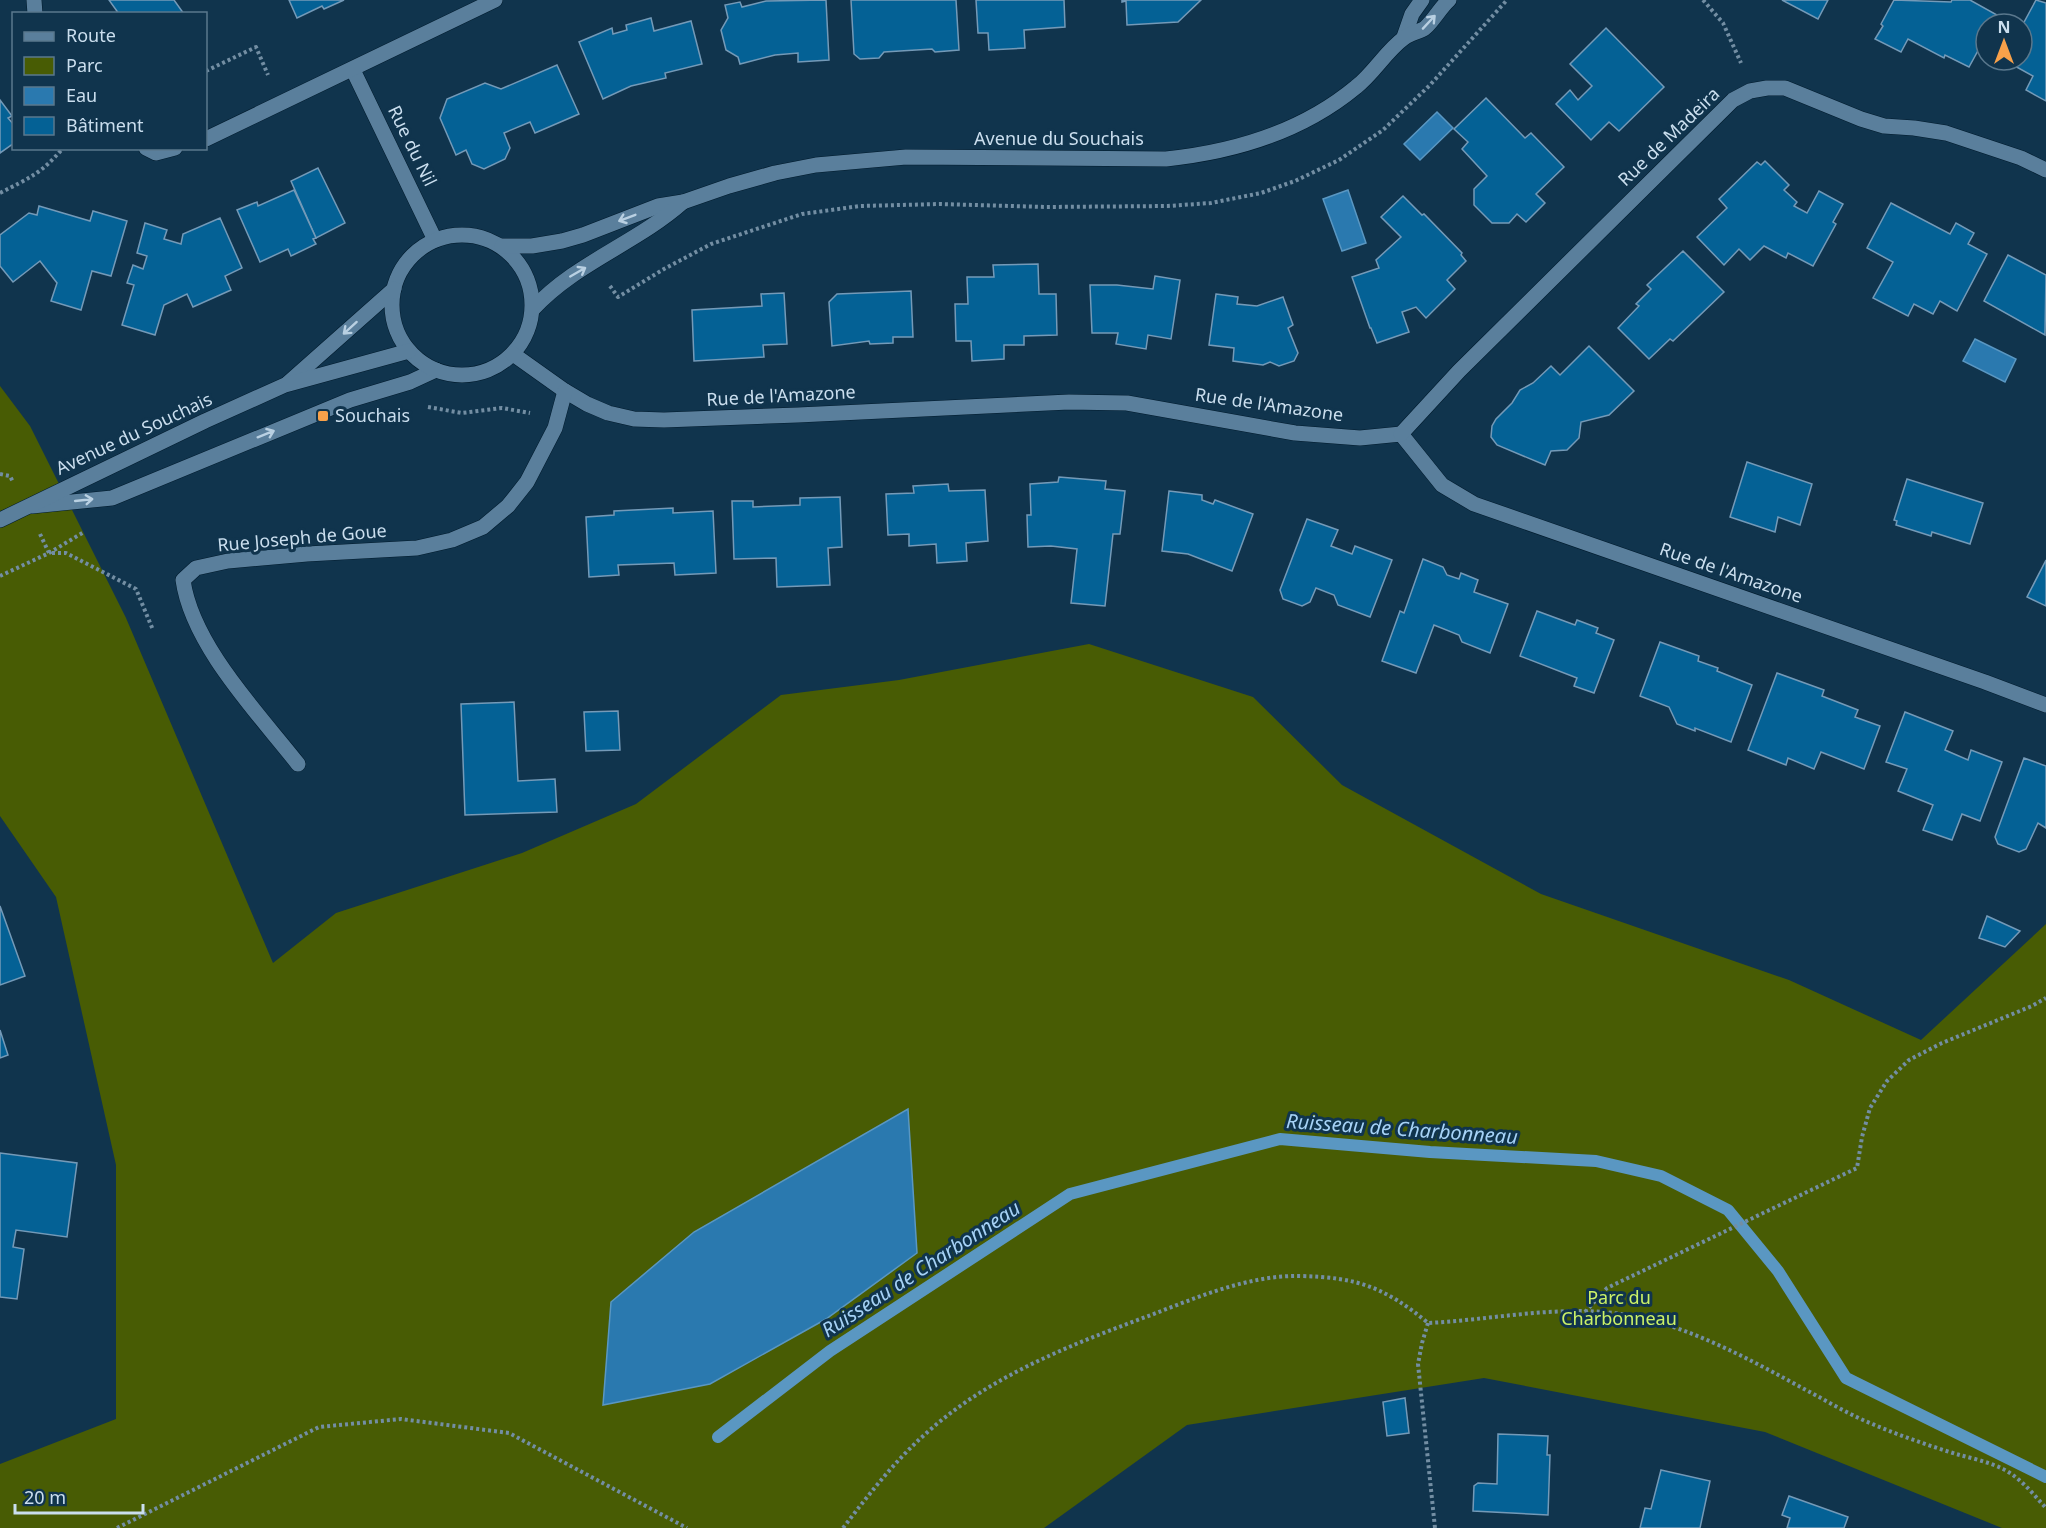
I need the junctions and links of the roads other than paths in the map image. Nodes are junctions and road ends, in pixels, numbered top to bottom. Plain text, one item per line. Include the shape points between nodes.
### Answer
1 (495, 0) edge
2 (1422, 0) edge
3 (1449, 0) edge
4 (1404, 38) junction
5 (352, 70) junction
6 (207, 139) edge
7 (150, 150) edge
8 (167, 150) edge
9 (2046, 170) edge
10 (683, 202) junction
11 (435, 240) junction
12 (502, 246) junction
13 (394, 290) junction
14 (533, 309) junction
15 (409, 351) junction
16 (513, 354) junction
17 (436, 370) junction
18 (285, 386) junction
19 (565, 391) junction
20 (1401, 434) junction
21 (26, 506) junction
22 (0, 520) edge
23 (2046, 705) edge
24 (298, 764) dead end

1 - 5 street
2 - 4 street, Avenue du Souchais via 1412,14
4 -> 3 street, Avenue du Souchais via 1424,28
4 - 10 street, Avenue du Souchais via 1357,86 1335,102 1282,131 1222,151 1166,159 858,160 775,173
5 - 6 street
5 - 11 street, Rue du Nil
7 - 8 street
9 - 20 street, Rue de Madeira via 1946,134 1884,126 1785,88 1750,91 1733,100 1459,371
10 -> 12 street, Avenue du Souchais via 658,206 562,241
14 -> 10 street, Avenue du Souchais via 570,276 664,219
11 - 12 street via 469,235
11 - 13 street via 408,260
12 - 14 street via 522,267
13 - 15 street via 394,322
13 -> 18 street, Avenue du Souchais
14 - 16 street via 527,333
15 - 17 street
15 - 18 street, Avenue du Souchais
16 - 17 street via 485,371 452,374
16 - 19 street, Rue de l'Amazone
21 -> 17 street via 112,498 350,400
18 - 21 street, Avenue du Souchais
19 - 20 street, Rue de l'Amazone via 608,413 634,419 1127,403 1295,433 1360,438
19 - 24 street, Rue Joseph de Goue via 555,428 527,482 508,506 483,527 417,548 228,561 196,568 183,580 202,638
20 - 23 street, Rue de l'Amazone via 1442,485 1474,504
21 - 22 street, Avenue du Souchais

